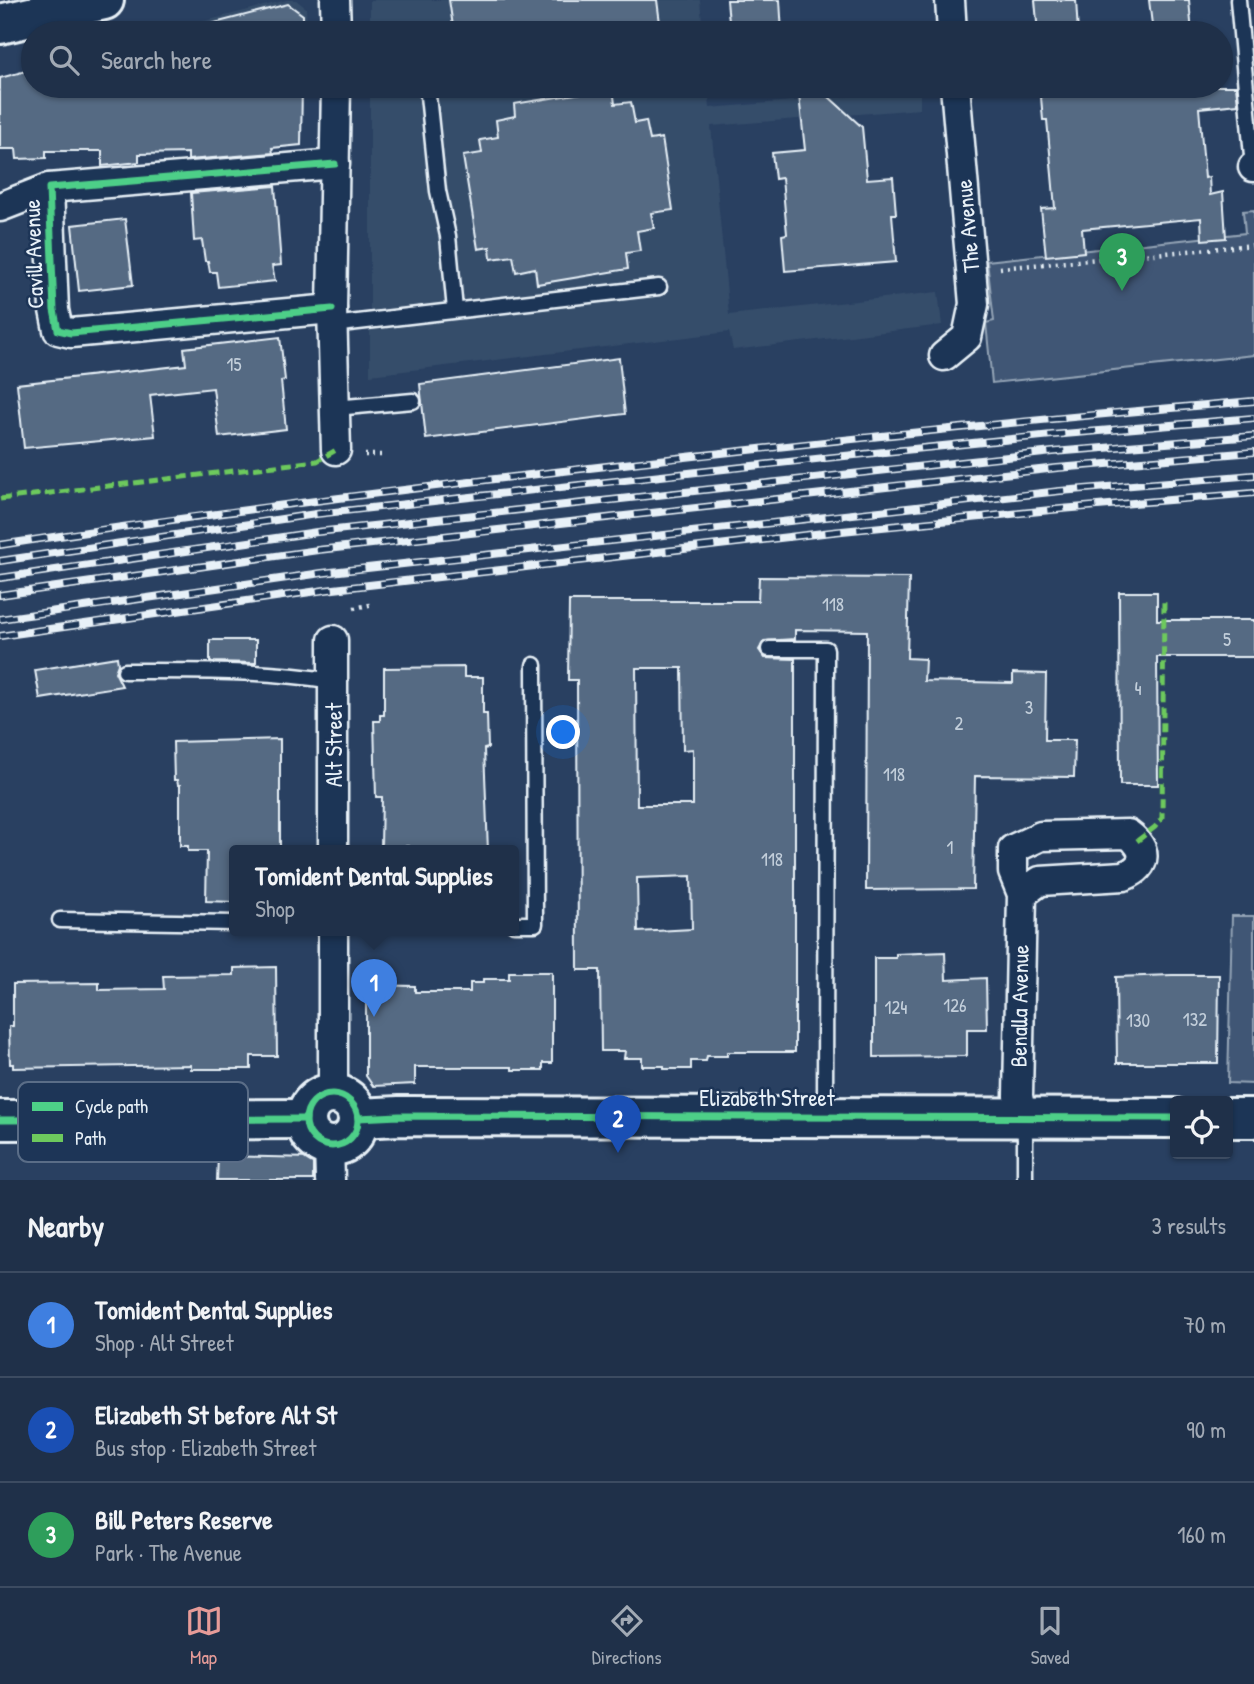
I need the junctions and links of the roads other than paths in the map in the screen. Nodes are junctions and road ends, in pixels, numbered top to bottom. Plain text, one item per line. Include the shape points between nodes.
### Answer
1 (104, 0) edge
2 (335, 0) edge
3 (950, 0) edge
4 (1238, 0) edge
5 (336, 21) edge
6 (951, 21) edge
7 (0, 24) edge
8 (336, 98) edge
9 (428, 98) edge
10 (956, 98) edge
11 (335, 164) junction
12 (1254, 167) edge
13 (49, 188) junction
14 (0, 207) edge
15 (659, 287) dead end
16 (455, 310) junction
17 (332, 317) junction
18 (944, 356) dead end
19 (413, 401) dead end
20 (335, 408) junction
21 (336, 450) dead end
22 (333, 640) dead end
23 (769, 649) dead end
24 (534, 665) dead end
25 (125, 671) dead end
26 (333, 681) junction
27 (333, 845) edge
28 (1021, 894) dead end
29 (60, 920) dead end
30 (229, 923) edge
31 (519, 924) edge
32 (333, 936) edge
33 (825, 1116) junction
34 (1022, 1118) junction
35 (1170, 1118) edge
36 (1233, 1118) edge
37 (1254, 1118) edge
38 (0, 1120) edge
39 (18, 1121) edge
40 (248, 1128) edge
41 (331, 1131) edge
42 (1025, 1180) edge

1 - 7 main road
2 - 5 street
3 - 6 street
4 - 12 lane
8 - 11 street
9 - 16 lane
10 - 18 street, The Avenue via 974,304 967,337
11 - 13 street, Cavill Avenue
11 - 17 street
13 - 14 street
13 - 17 street, Cavill Avenue via 58,330 71,333
15 - 16 lane
16 - 17 lane
17 - 20 street
19 - 20 lane
20 - 21 street
22 - 26 street, Alt Street
23 - 33 lane via 826,649
24 - 31 lane via 536,924
25 - 26 lane via 295,674
26 - 27 street, Alt Street
28 - 34 street, Benalla Avenue via 1018,1096
29 - 30 lane
32 - 41 street
33 - 34 main road, Elizabeth Street
33 - 41 main road, Elizabeth Street via 399,1116
34 - 35 main road, Elizabeth Street
34 - 42 lane
36 - 37 main road
38 - 39 main road, Elizabeth Street
40 - 41 main road, Elizabeth Street

